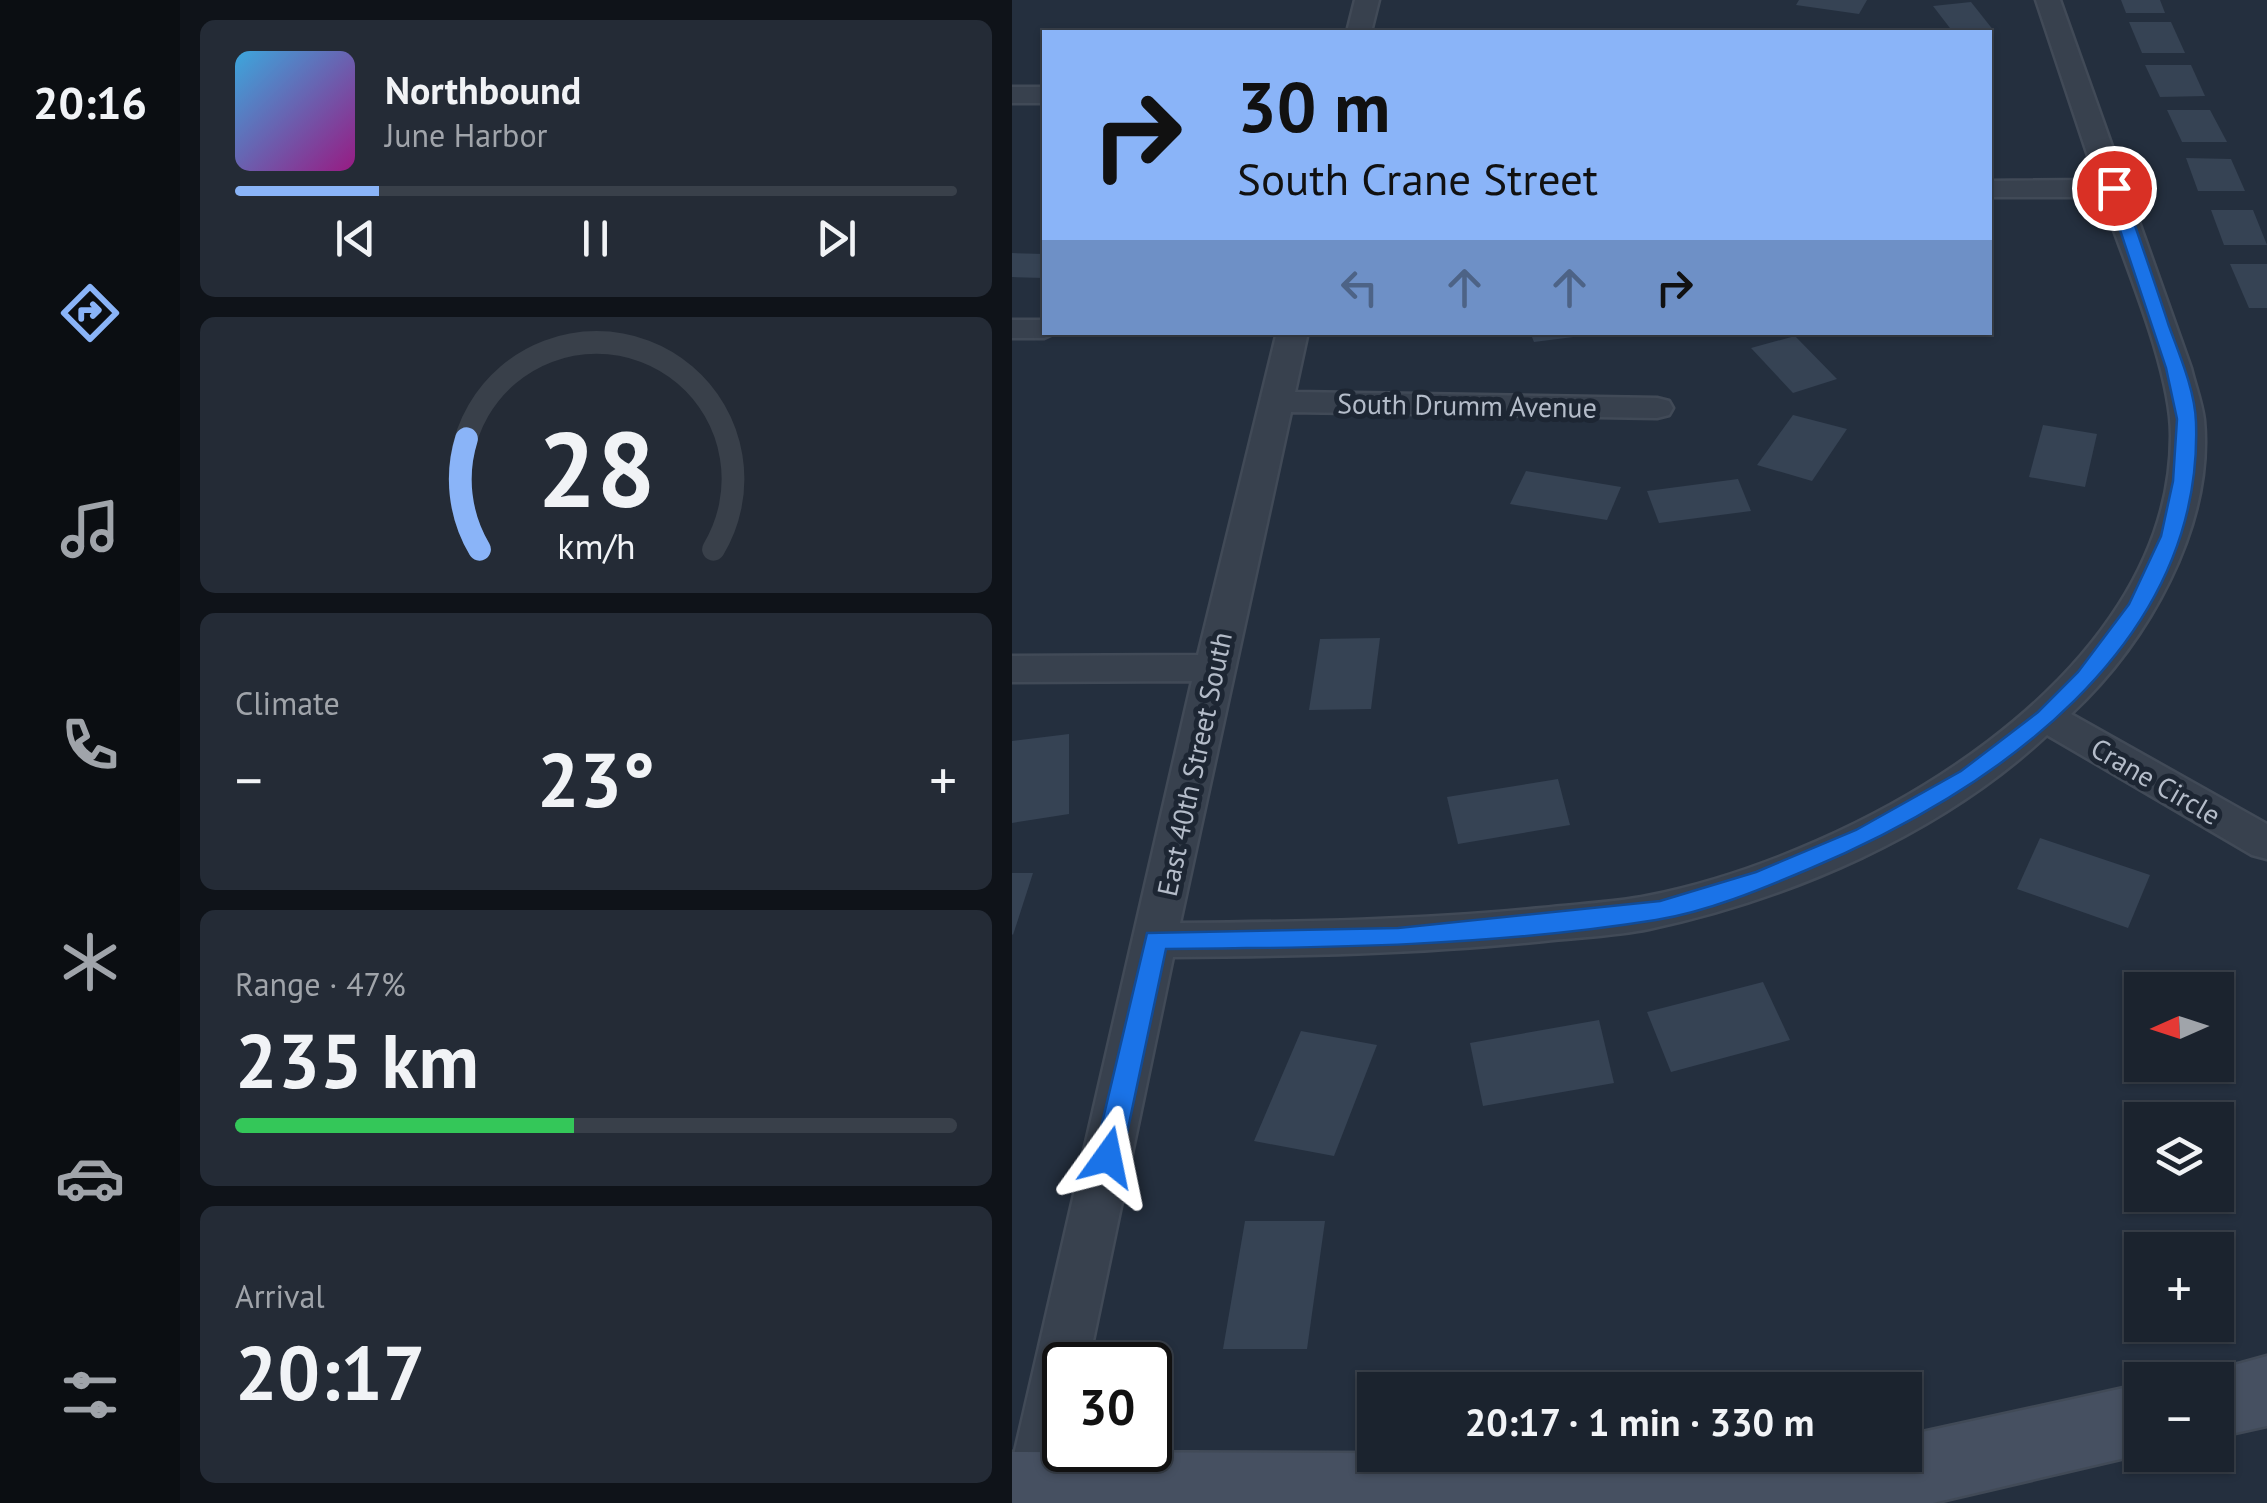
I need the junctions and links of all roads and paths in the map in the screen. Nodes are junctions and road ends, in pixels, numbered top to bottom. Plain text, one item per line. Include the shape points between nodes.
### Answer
1 (1367, 0) edge
2 (2048, 0) edge
3 (1360, 30) edge
4 (1012, 95) edge
5 (1042, 95) edge
6 (2114, 188) junction
7 (1992, 189) edge
8 (1012, 329) edge
9 (1042, 329) edge
10 (1292, 335) edge
11 (1278, 402) junction
12 (1657, 408) dead end
13 (1214, 668) junction
14 (1012, 669) edge
15 (2046, 718) junction
16 (2266, 844) edge
17 (1156, 940) junction
18 (2266, 1391) edge
19 (2234, 1398) edge
20 (2124, 1424) edge
21 (1023, 1489) edge
22 (1868, 1492) edge

1 - 3 street
2 - 6 street
4 - 5 street
6 - 7 street
6 - 15 street via 2175,368 2187,419 2183,481 2171,536 2139,606
8 - 9 street
10 - 11 street, East 40th Street South
11 - 12 street, South Drumm Avenue
11 - 13 street, East 40th Street South
13 - 14 street
13 - 17 street, East 40th Street South
15 - 16 street, Crane Circle
15 - 17 street via 1969,777 1864,836 1764,878 1660,910 1398,938
17 - 21 street, East 40th Street South
18 - 19 street
20 - 22 street
21 - 22 street

